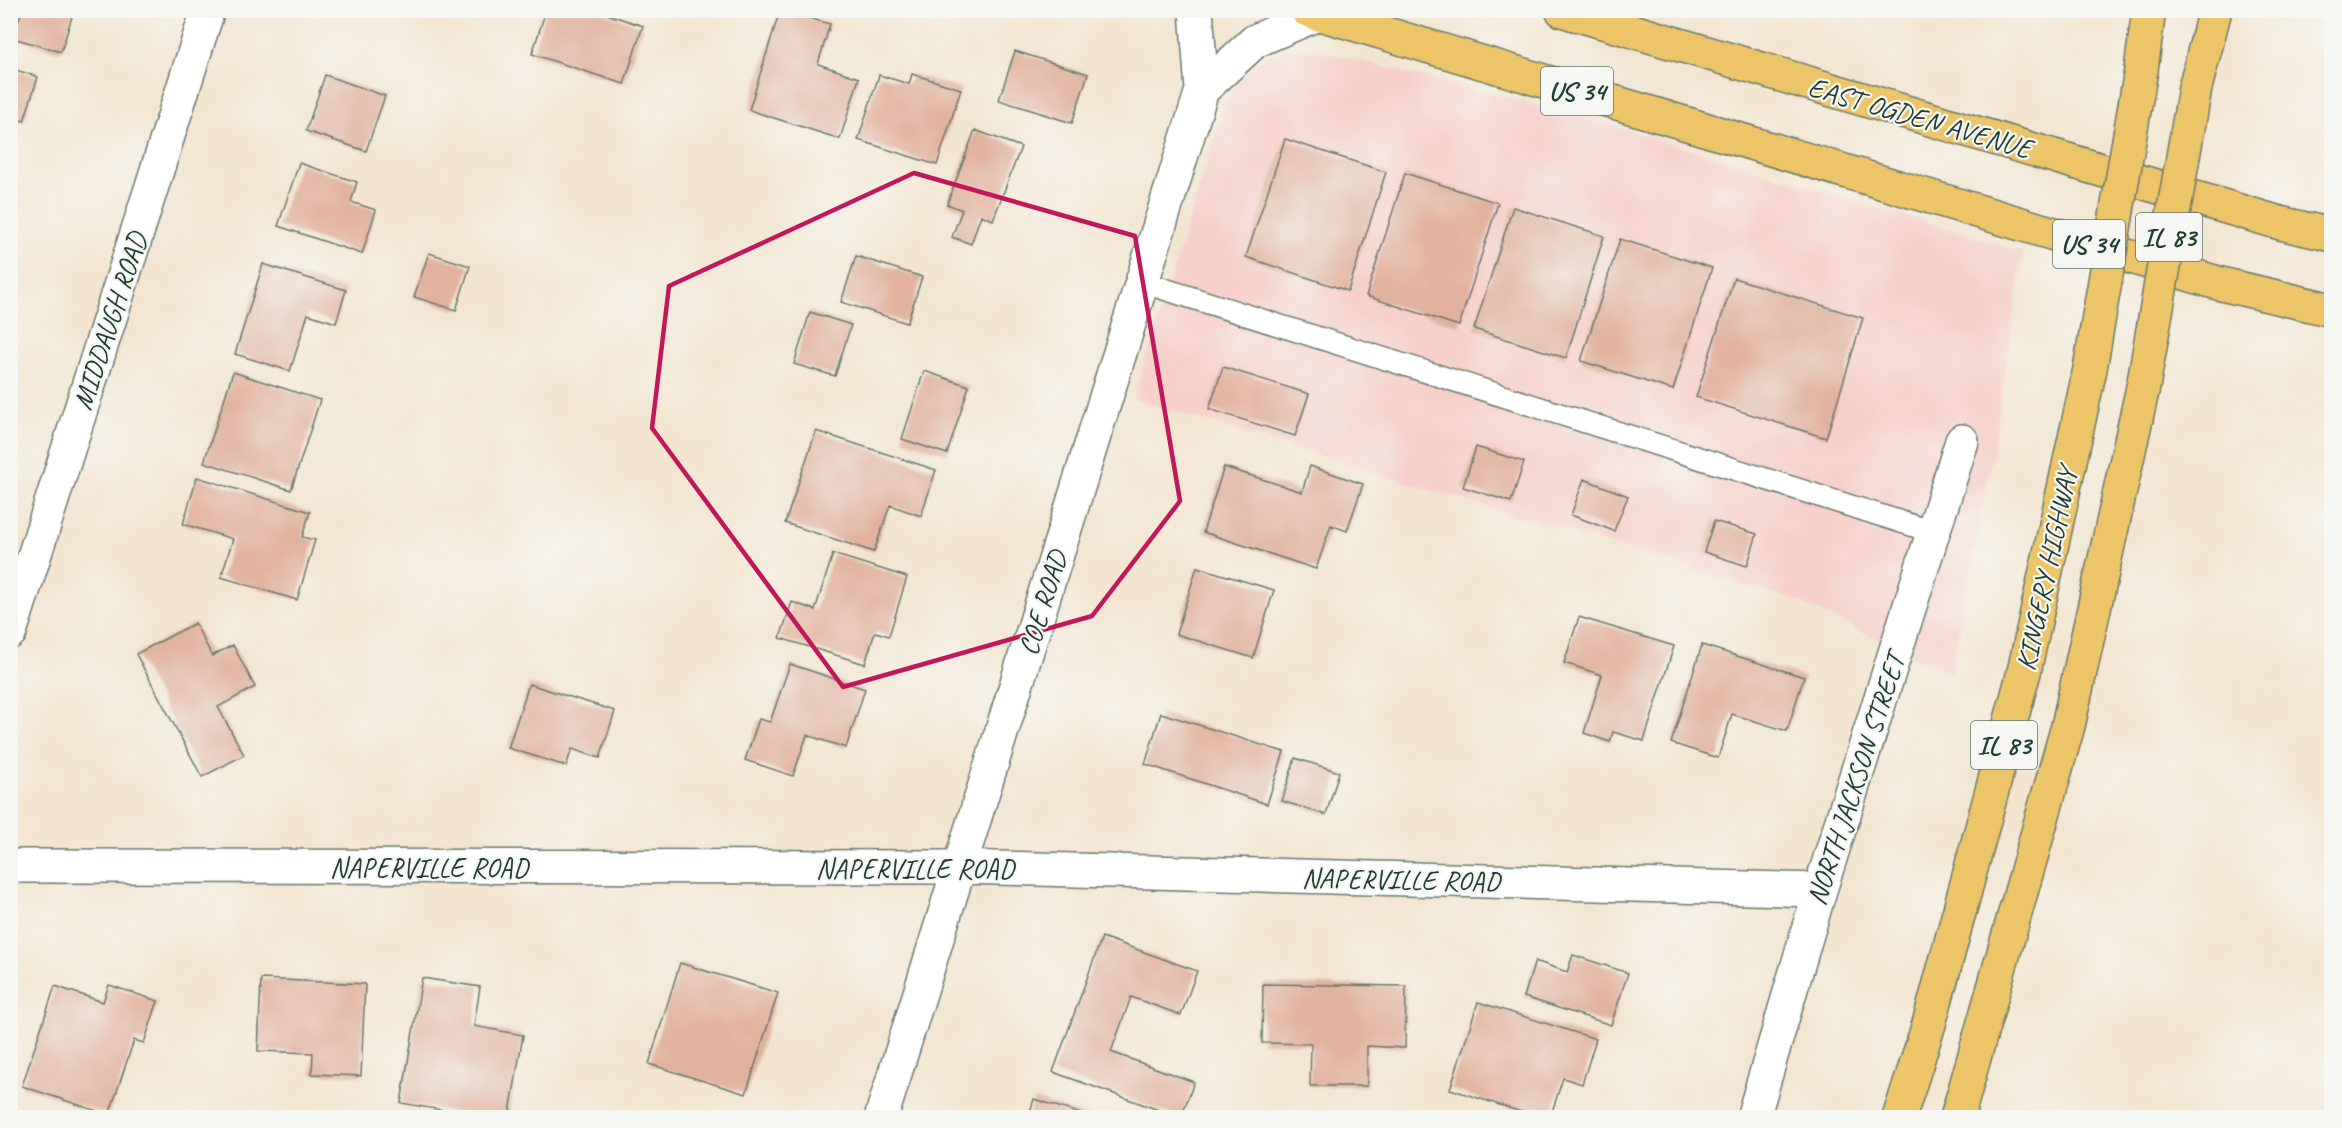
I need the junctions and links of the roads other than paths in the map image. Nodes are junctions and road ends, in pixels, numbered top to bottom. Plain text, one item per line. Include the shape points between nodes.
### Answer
1 (208, 10) edge
2 (1196, 10) edge
3 (2137, 10) edge
4 (2149, 10) edge
5 (2206, 10) edge
6 (2215, 10) edge
7 (1313, 12) edge
8 (1568, 12) edge
9 (2141, 70) junction
10 (2195, 88) junction
11 (1202, 90) junction
12 (2331, 235) edge
13 (1142, 282) junction
14 (2331, 309) edge
15 (1962, 441) dead end
16 (1933, 532) junction
17 (10, 632) edge
18 (10, 866) edge
19 (959, 867) junction
20 (1820, 890) junction
21 (881, 1118) edge
22 (1753, 1118) edge
23 (1899, 1118) edge
24 (1957, 1118) edge

1 - 17 street, MIDDAUGH ROAD
2 - 11 street, COE ROAD
3 - 9 main road
4 - 9 main road, KINGERY HIGHWAY / IL 83
5 - 10 main road, KINGERY HIGHWAY / IL 83
6 - 10 main road
7 - 11 street, COE ROAD via 1255,41
7 - 14 main road, US 34 via 2221,284
8 - 12 main road, EAST OGDEN AVENUE / US 34
9 - 23 main road, KINGERY HIGHWAY / IL 83, bridge via 2090,369 2024,672 1929,1024
10 - 24 main road, KINGERY HIGHWAY / IL 83, bridge via 2143,387 2068,726
11 - 13 street, COE ROAD
13 - 16 lane
13 - 19 street, COE ROAD
15 - 16 street, NORTH JACKSON STREET
16 - 20 street, NORTH JACKSON STREET
18 - 19 street, NAPERVILLE ROAD
19 - 20 street, NAPERVILLE ROAD
19 - 21 street, COE ROAD
20 - 22 street, NORTH JACKSON STREET

